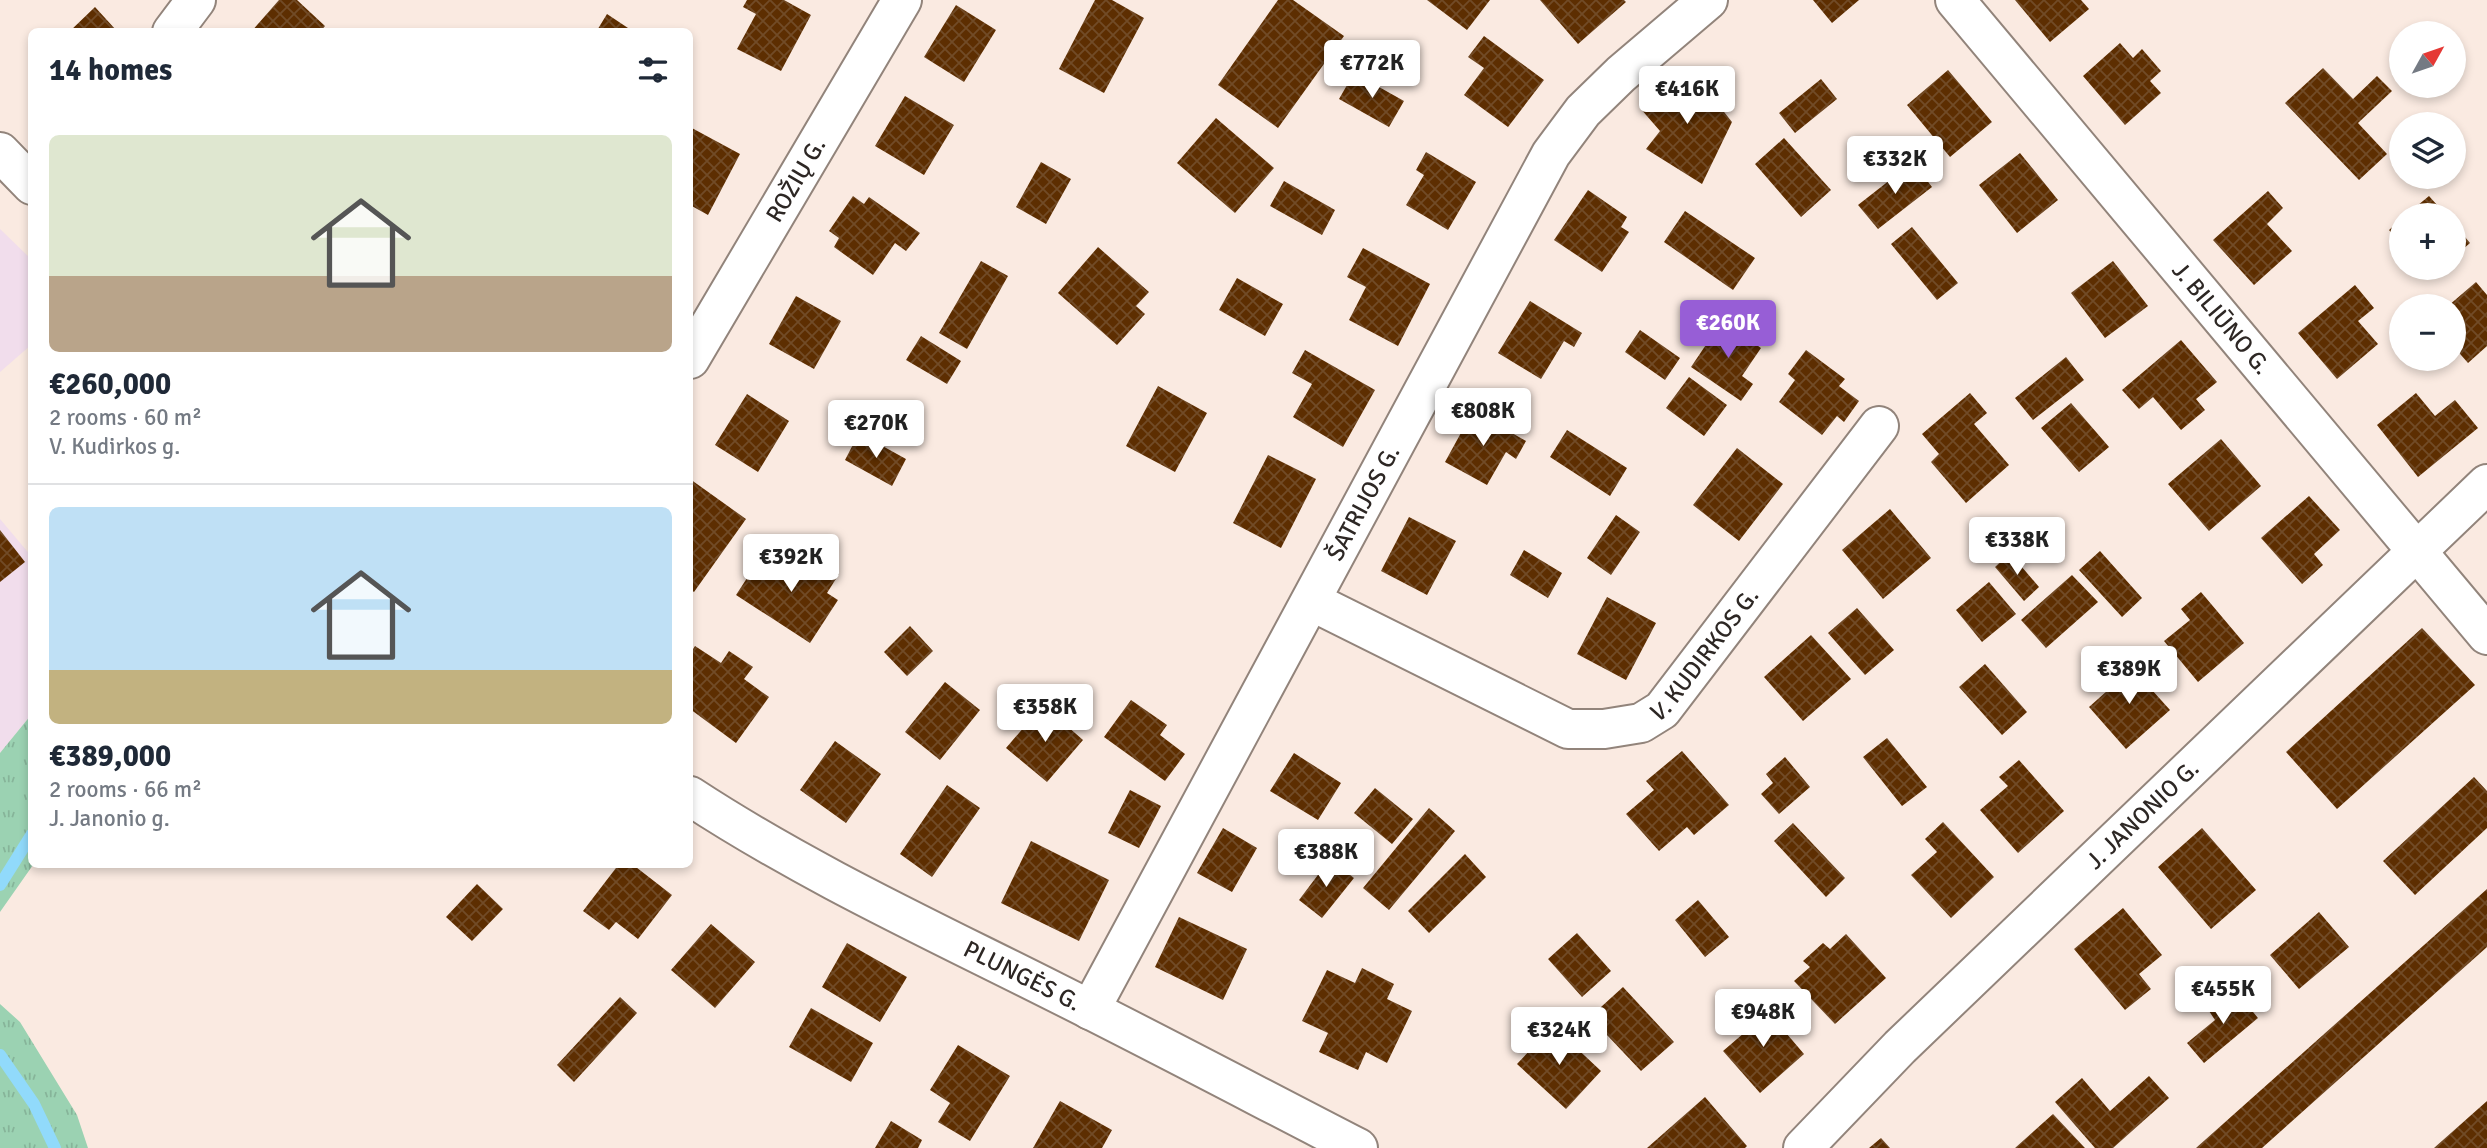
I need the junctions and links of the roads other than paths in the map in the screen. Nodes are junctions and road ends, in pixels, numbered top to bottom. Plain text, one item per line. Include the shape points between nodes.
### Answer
1 (197, 0) edge
2 (902, 0) edge
3 (1709, 0) edge
4 (1955, 0) edge
5 (175, 28) edge
6 (0, 152) edge
7 (28, 179) edge
8 (693, 354) edge
9 (1879, 426) dead end
10 (2487, 484) edge
11 (2417, 551) junction
12 (1311, 601) junction
13 (2487, 635) edge
14 (693, 798) edge
15 (1090, 1010) junction
16 (1358, 1148) edge
17 (1803, 1148) edge

1 - 5 street
2 - 8 street, ROŽIŲ G.
3 - 12 street, ŠATRIJOS G. via 1583,111 1551,154
4 - 11 street, J. BILIŪNO G.
6 - 7 street
9 - 12 street, V. KUDIRKOS G. via 1662,710 1641,723 1568,729
10 - 11 street, J. JANONIO G.
11 - 13 street, J. BILIŪNO G.
11 - 17 street, J. JANONIO G. via 1900,1047
12 - 15 street, ŠATRIJOS G.
14 - 15 street, PLUNGĖS G. via 855,893
15 - 16 street, PLUNGĖS G.

